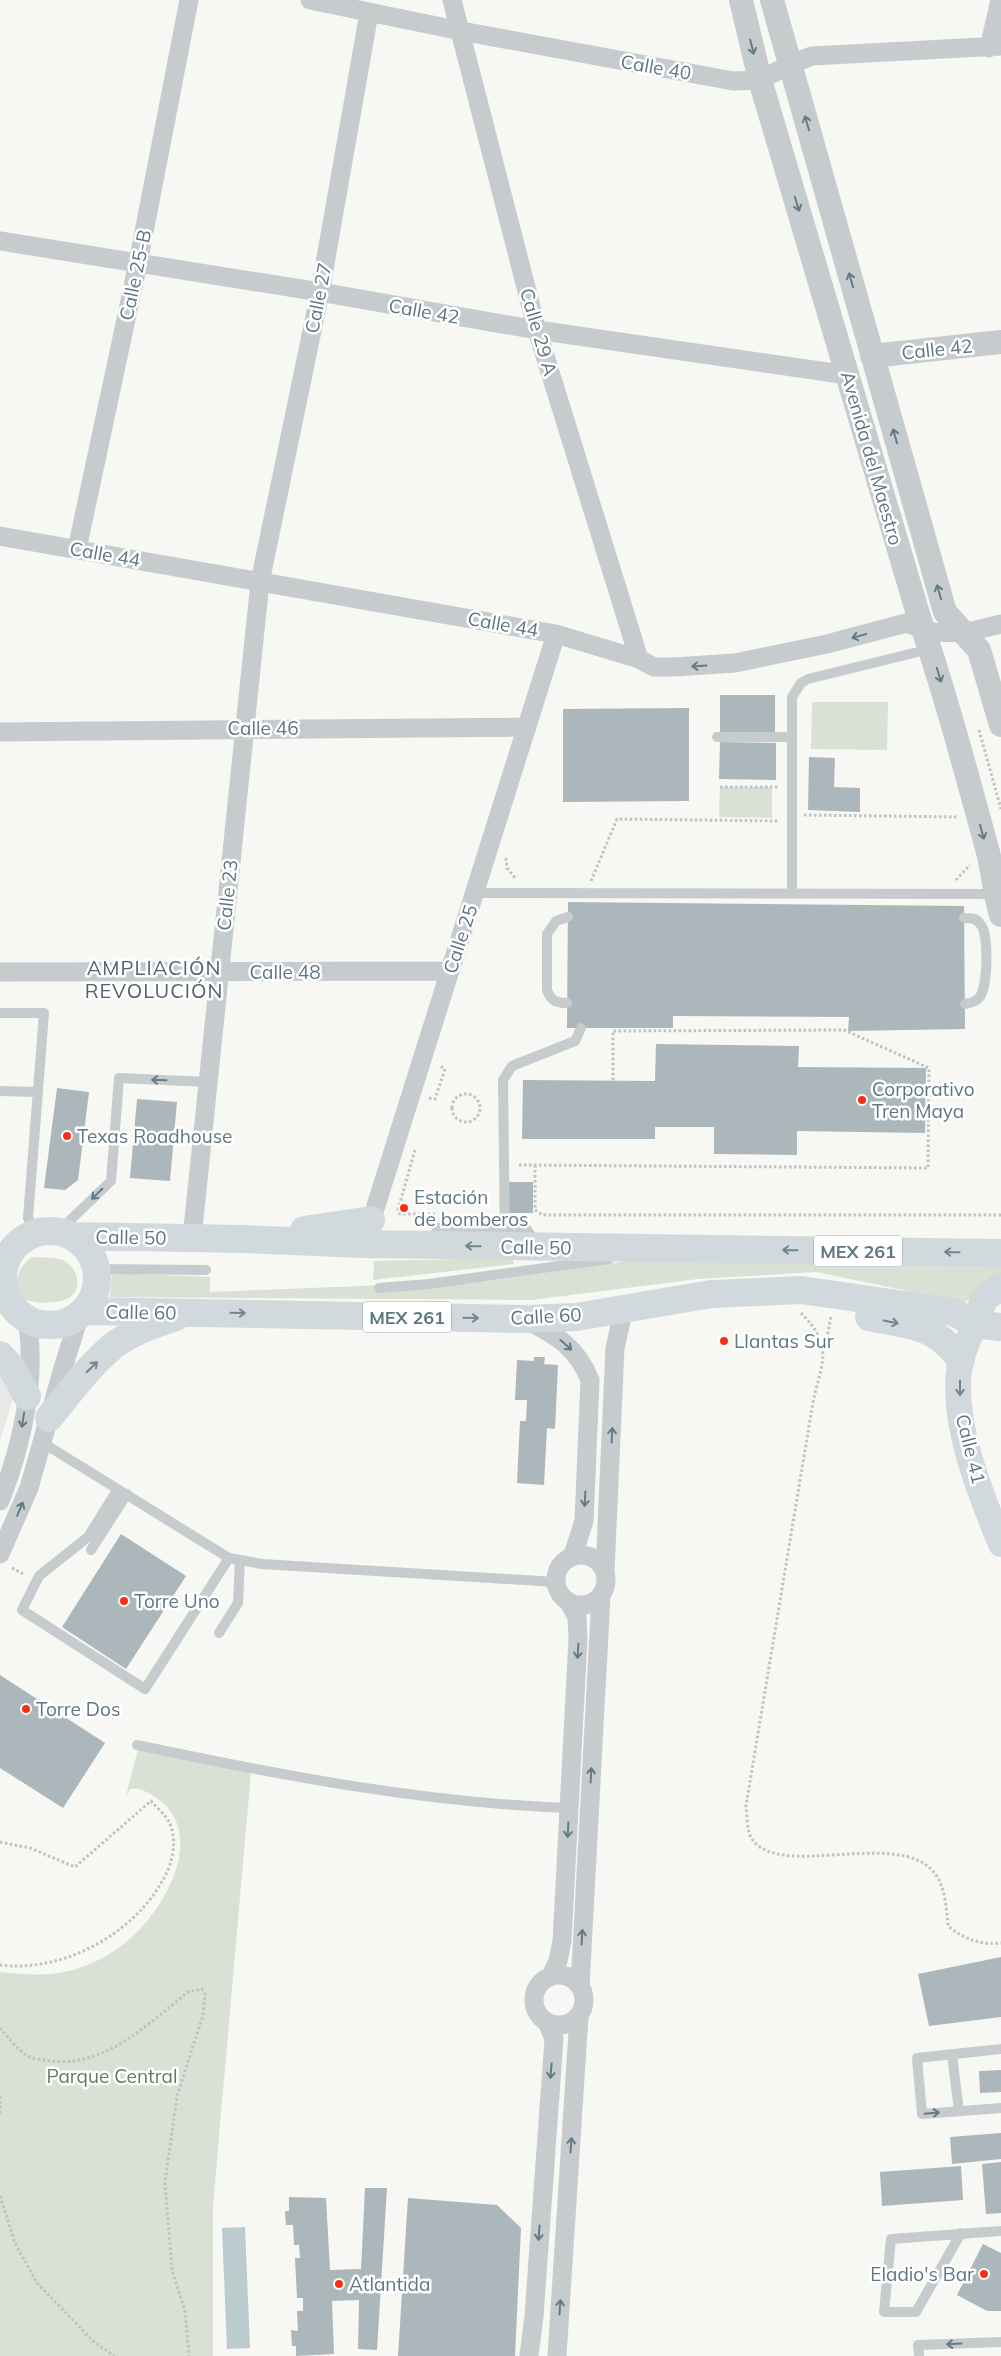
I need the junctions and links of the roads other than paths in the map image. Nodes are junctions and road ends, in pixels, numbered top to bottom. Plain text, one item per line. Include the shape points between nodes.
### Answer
1 (189, 0) edge
2 (310, 0) edge
3 (452, 0) edge
4 (741, 0) edge
5 (772, 0) edge
6 (1000, 0) edge
7 (369, 13) junction
8 (461, 32) junction
9 (995, 47) edge
10 (790, 64) junction
11 (760, 80) junction
12 (0, 241) edge
13 (138, 263) junction
14 (320, 292) junction
15 (537, 330) junction
16 (1001, 342) edge
17 (872, 356) junction
18 (848, 375) junction
19 (0, 536) edge
20 (77, 549) junction
21 (260, 582) junction
22 (1001, 624) edge
23 (964, 633) junction
24 (556, 634) junction
25 (926, 639) junction
26 (639, 659) junction
27 (990, 726) edge
28 (527, 727) junction
29 (245, 728) junction
30 (0, 732) edge
31 (717, 737) dead end
32 (792, 737) junction
33 (1001, 868) edge
34 (474, 894) junction
35 (792, 894) junction
36 (999, 905) edge
37 (568, 917) dead end
38 (964, 918) dead end
39 (450, 971) junction
40 (0, 972) edge
41 (219, 972) junction
42 (567, 1003) dead end
43 (965, 1004) dead end
44 (0, 1013) edge
45 (581, 1028) dead end
46 (208, 1082) junction
47 (0, 1090) edge
48 (38, 1092) junction
49 (367, 1232) junction
50 (38, 1235) edge
51 (505, 1237) junction
52 (192, 1238) junction
53 (656, 1248) junction
54 (1001, 1252) edge
55 (96, 1269) junction
56 (206, 1270) dead end
57 (1001, 1286) edge
58 (379, 1288) dead end
59 (669, 1300) junction
60 (624, 1308) junction
61 (190, 1312) junction
62 (82, 1313) junction
63 (16, 1316) edge
64 (524, 1319) junction
65 (988, 1325) edge
66 (0, 1355) edge
67 (961, 1360) junction
68 (27, 1396) junction
69 (46, 1431) junction
70 (123, 1491) junction
71 (0, 1501) edge
72 (994, 1513) edge
73 (1001, 1544) edge
74 (92, 1550) dead end
75 (0, 1554) edge
76 (573, 1555) junction
77 (229, 1558) junction
78 (240, 1560) junction
79 (605, 1571) junction
80 (555, 1582) junction
81 (601, 1596) junction
82 (570, 1604) junction
83 (219, 1633) dead end
84 (137, 1745) dead end
85 (569, 1808) junction
86 (551, 1976) junction
87 (580, 1986) junction
88 (579, 2016) junction
89 (548, 2024) junction
90 (1001, 2049) edge
91 (952, 2054) junction
92 (1001, 2108) edge
93 (959, 2111) junction
94 (1001, 2231) edge
95 (961, 2233) junction
96 (1001, 2342) edge
97 (529, 2356) edge
98 (557, 2356) edge
99 (918, 2356) edge

1 - 13 street, Calle 25-B
2 - 7 street, Calle 40
3 - 8 street, Calle 29 A
4 -> 11 street, Avenida del Maestro
5 - 10 street, Avenida del Maestro
6 - 9 street
7 - 8 street, Calle 40
7 - 14 street, Calle 27
8 - 11 street, Calle 40 via 733,80
8 - 15 street, Calle 29 A
9 - 10 street, Calle 40 via 812,56
10 - 11 street, Calle 40
17 -> 10 street, Avenida del Maestro
11 -> 18 street, Avenida del Maestro
12 - 13 street, Calle 42
13 - 14 street, Calle 42
13 - 20 street, Calle 25-B
14 - 15 street, Calle 42
14 - 21 street, Calle 27
15 - 18 street, Calle 42
15 - 26 street, Calle 29 A
16 - 17 street, Calle 42
23 -> 17 street, Avenida del Maestro via 945,612
18 - 25 street, Avenida del Maestro
19 - 20 street, Calle 44
20 - 21 street, Calle 44
21 - 24 street, Calle 44
21 - 29 street, Calle 23
22 - 23 street, Calle 44
23 - 25 street, Calle 44 via 932,632
23 - 27 street, Avenida del Maestro via 979,650
24 - 26 street, Calle 44
24 - 28 street, Calle 25
25 -> 26 street, Calle 44 via 906,623 735,663 674,668 654,667
25 - 32 lane via 801,683 792,697
25 -> 36 street, Avenida del Maestro via 938,673
28 - 29 street, Calle 46
28 - 34 street, Calle 25
29 - 30 street, Calle 46
29 - 41 street, Calle 23
31 - 32 lane
32 - 35 lane
33 - 36 street via 995,877
34 - 35 lane
34 - 39 street, Calle 25
35 - 36 lane
37 - 42 lane via 556,922 547,934 547,990 556,1003
38 - 43 lane via 974,918 980,923 986,937 984,989 980,997
39 - 41 street, Calle 48
39 - 49 street, Calle 25
40 - 41 street, Calle 48
41 - 46 street, Calle 23
44 - 48 lane via 44,1013
45 - 51 lane via 575,1040 512,1066 503,1080
46 -> 50 lane via 119,1078 110,1181
46 - 52 street, Calle 23
47 - 48 lane
48 - 50 lane via 28,1218
49 - 51 main road, Calle 50 / MEX 261 via 431,1246
49 - 52 main road, Calle 50 / MEX 261 via 243,1239
50 - 52 main road, Calle 50 / MEX 261
50 - 55 main road via 90,1253
50 - 63 main road via 10,1254 3,1275 7,1297
51 - 53 main road, Calle 50 / MEX 261 via 539,1247
54 -> 53 main road, Calle 50 / MEX 261
53 - 58 lane via 594,1262
55 - 56 lane
55 - 62 main road via 96,1289 92,1301
57 - 65 main road via 984,1300
59 - 60 main road, Calle 60 / MEX 261
59 - 65 main road, Calle 60 / MEX 261 via 711,1294 801,1290 953,1312
59 -> 67 main road via 718,1306 792,1304 832,1309 926,1329 936,1333
60 - 64 main road, Calle 60 / MEX 261 via 576,1317
79 -> 60 street via 615,1348
61 - 62 main road, Calle 60 / MEX 261
61 -> 64 main road, Calle 60 / MEX 261
69 -> 61 main road via 90,1369 114,1345 149,1326
62 - 63 main road via 68,1322 54,1325
62 - 69 street
63 - 68 street via 29,1359
64 -> 76 street via 568,1346 583,1362 590,1380 584,1521
65 - 67 main road, Calle 41
66 - 68 main road via 12,1367
67 -> 72 main road, Calle 41 via 960,1407 966,1447
68 -> 71 street via 20,1436
69 - 70 lane
75 -> 69 street via 29,1488
70 - 74 lane
70 - 77 lane
70 - 77 lane via 88,1537 39,1576 22,1610 145,1689
72 - 73 main road, Calle 41
76 - 79 street via 588,1555
76 - 80 street via 559,1566
77 - 78 lane
78 - 80 lane
78 - 83 lane via 238,1603
79 - 81 street
80 - 82 street via 560,1595
81 - 82 street via 587,1605
87 -> 81 street
82 -> 85 street via 577,1617 578,1639
84 - 85 lane via 267,1771 440,1799 502,1806
85 -> 86 street via 562,1941
86 - 87 street via 567,1976
86 - 89 street via 537,1986 533,2003 541,2019
87 - 88 street via 584,2001
88 - 89 street via 565,2025
98 -> 88 street
89 -> 97 street via 554,2039
90 - 91 lane
91 - 93 lane
91 -> 93 lane via 917,2058 922,2114
92 - 93 lane
94 - 95 lane
95 - 95 lane via 891,2239 884,2312 916,2312
96 -> 99 lane via 918,2346

